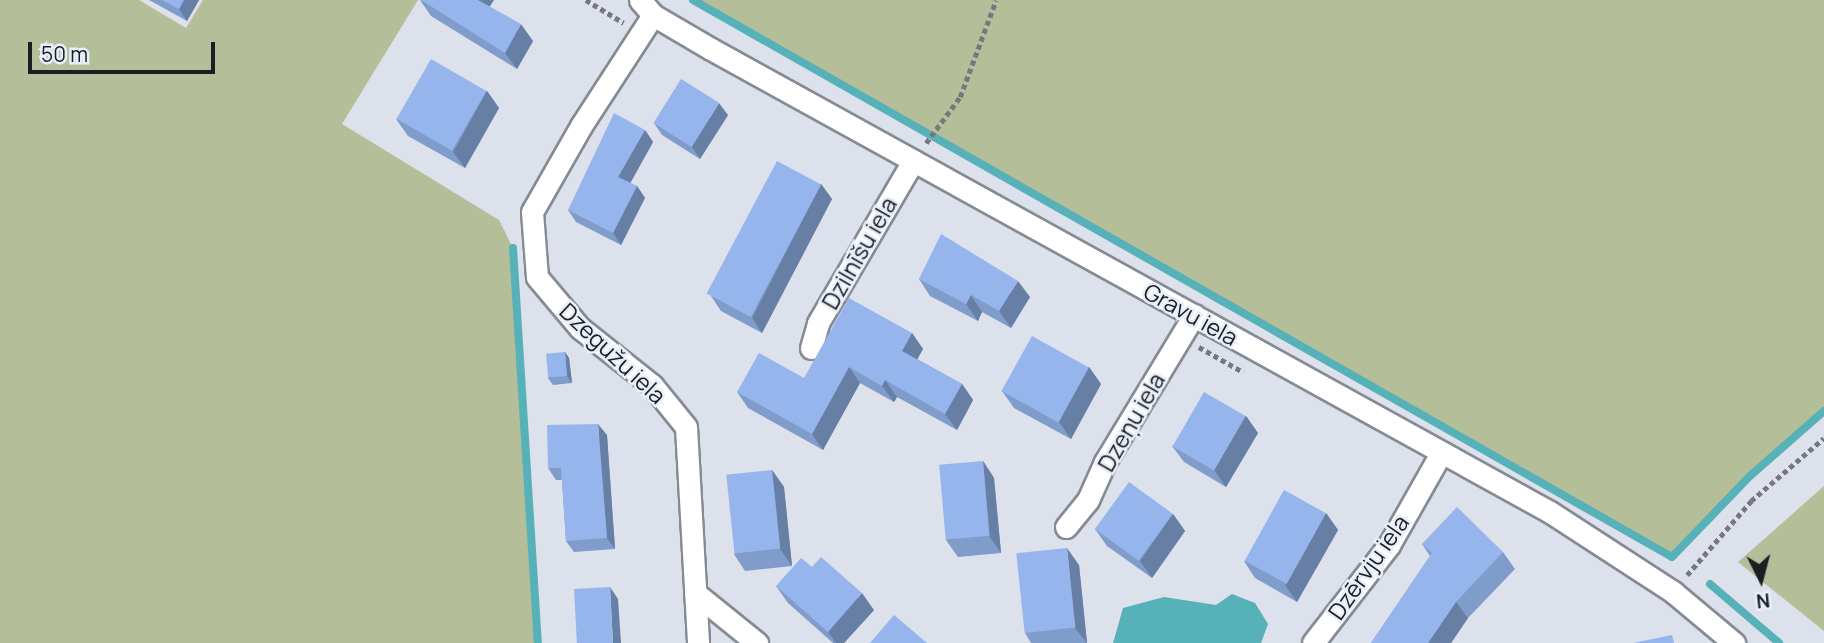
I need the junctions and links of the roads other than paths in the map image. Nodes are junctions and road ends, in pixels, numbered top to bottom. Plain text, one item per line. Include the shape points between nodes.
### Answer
1 (647, 7) edge
2 (913, 160) junction
3 (1194, 316) junction
4 (811, 348) dead end
5 (1441, 453) junction
6 (1066, 527) dead end
7 (695, 593) junction
8 (698, 643) edge
9 (757, 643) edge
10 (1313, 643) edge
11 (1734, 643) edge

1 - 2 street, Gravu iela
1 - 7 street, Dzegužu iela via 531,212 537,277 580,328 652,385 686,427
2 - 3 street, Gravu iela
2 - 4 street, Dzilnīšu iela via 818,323
3 - 5 street, Gravu iela
3 - 6 street, Dzeņu iela via 1105,462 1088,500
5 - 10 street, Dzērvju iela via 1389,545
5 - 11 street, Gravu iela via 1550,512 1673,592
7 - 8 street, Dzegužu iela
7 - 9 street

